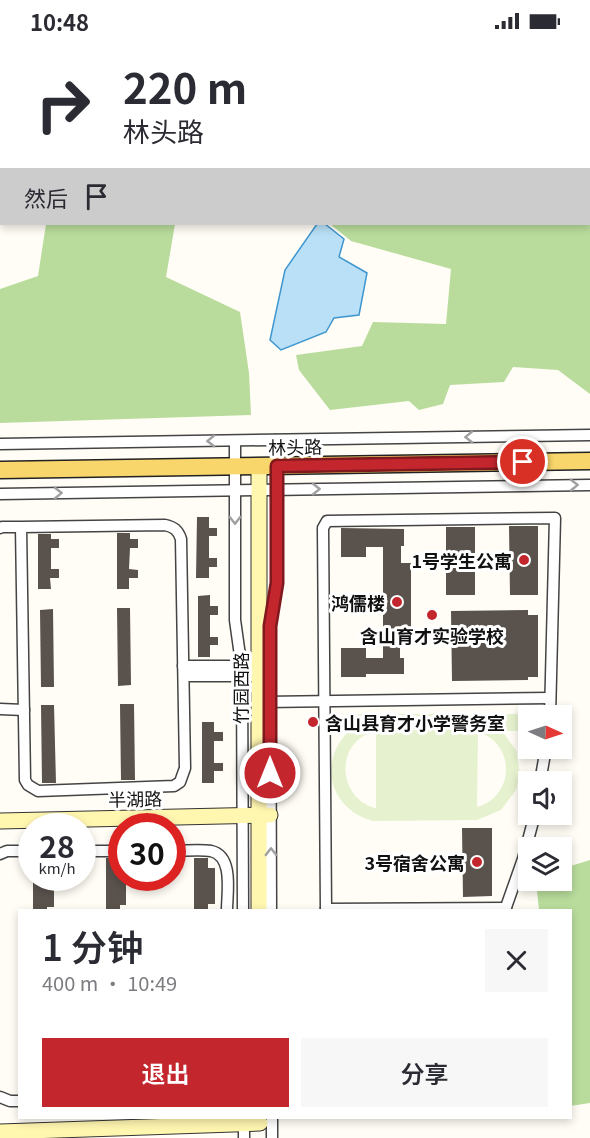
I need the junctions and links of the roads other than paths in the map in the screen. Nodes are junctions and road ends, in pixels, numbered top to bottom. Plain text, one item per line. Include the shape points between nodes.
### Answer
1 (590, 435) edge
2 (276, 440) junction
3 (235, 441) junction
4 (0, 444) edge
5 (590, 461) edge
6 (235, 466) junction
7 (259, 466) junction
8 (277, 466) junction
9 (0, 470) edge
10 (590, 485) edge
11 (259, 490) junction
12 (276, 490) junction
13 (235, 491) junction
14 (0, 494) edge
15 (21, 527) junction
16 (0, 528) edge
17 (183, 671) junction
18 (242, 671) junction
19 (259, 671) junction
20 (550, 698) junction
21 (324, 701) junction
22 (259, 702) junction
23 (550, 705) edge
24 (0, 709) edge
25 (24, 710) junction
26 (242, 815) junction
27 (265, 815) junction
28 (0, 821) edge
29 (532, 825) edge
30 (18, 851) edge
31 (186, 851) edge
32 (0, 854) edge
33 (227, 909) edge
34 (243, 909) edge
35 (260, 909) edge
36 (271, 909) edge
37 (326, 909) edge
38 (505, 909) edge
39 (0, 1097) edge
40 (18, 1101) edge
41 (255, 1125) edge
42 (0, 1132) edge
43 (272, 1138) edge

1 -> 2 street
2 - 3 street
2 - 8 street
3 -> 4 street
3 - 6 street
5 - 8 main road, 林头路
6 - 7 main road, 林头路
6 - 9 main road, 林头路
6 - 13 street
7 - 8 main road, 林头路
7 - 11 street, 竹园西路
8 - 12 street
12 -> 10 street
11 - 12 street
11 - 13 street
11 - 19 street, 竹园西路
12 - 27 street via 277,583 270,626
14 -> 13 street
13 -> 18 street via 236,621
15 - 16 street
15 - 17 street via 176,528 181,539
15 - 25 street
17 - 18 street
17 - 25 street via 185,768 180,782 167,788 32,789 25,780
18 - 19 street
18 - 26 street
19 - 22 street, 竹园西路
20 - 21 street
20 - 21 street via 555,518 332,520 323,528
20 - 23 street
21 - 22 street
21 - 37 street
22 - 27 street, 竹园西路
24 - 25 street
26 - 27 street, 半湖路
26 - 28 street, 半湖路
26 - 34 street
27 - 35 street, 竹园西路
36 -> 27 street
29 - 38 street
30 - 32 street
31 - 33 street via 210,850 224,860
39 - 40 street
41 - 42 street
41 - 43 street

